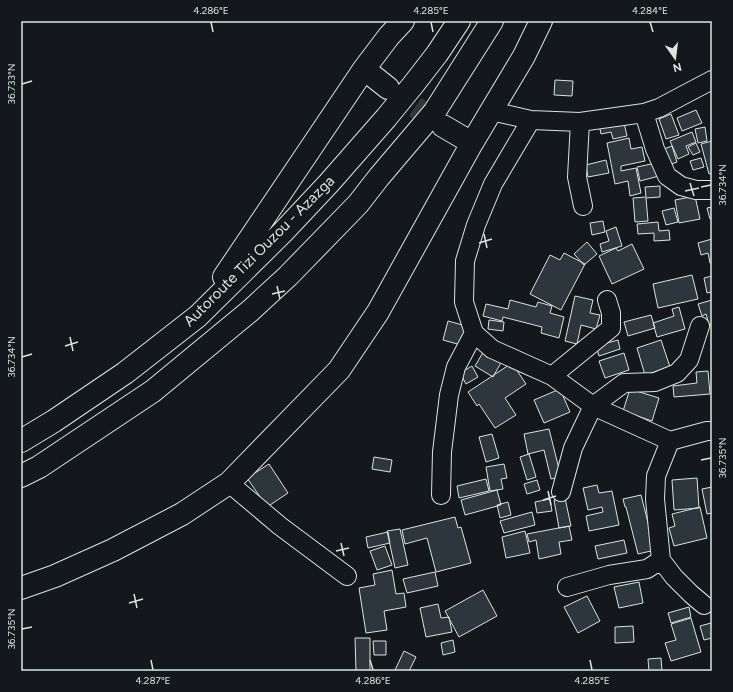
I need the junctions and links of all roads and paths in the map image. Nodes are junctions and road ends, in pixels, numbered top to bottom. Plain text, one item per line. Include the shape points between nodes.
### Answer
1 (403, 21) edge
2 (460, 21) edge
3 (492, 21) edge
4 (541, 21) edge
5 (364, 69) junction
6 (712, 80) edge
7 (388, 88) tunnel mouth
8 (491, 111) junction
9 (644, 113) junction
10 (531, 120) junction
11 (580, 122) junction
12 (442, 126) tunnel mouth
13 (472, 143) junction
14 (712, 190) edge
15 (583, 206) dead end
16 (607, 300) dead end
17 (198, 316) junction
18 (700, 326) dead end
19 (474, 333) junction
20 (552, 376) junction
21 (593, 406) junction
22 (712, 431) edge
23 (21, 441) edge
24 (670, 441) junction
25 (21, 476) edge
26 (229, 483) junction
27 (561, 492) dead end
28 (441, 495) dead end
29 (661, 560) junction
30 (347, 576) dead end
31 (567, 587) dead end
32 (21, 588) edge
33 (704, 605) dead end

1 - 5 highway
2 - 17 highway, Autoroute Tizi Ouzou - Azazga via 413,85 329,183
3 - 25 highway, Autoroute Tizi Ouzou - Azazga via 435,111 358,204 288,276 250,311 153,391 39,467
4 - 8 highway via 524,56
5 - 7 highway
5 - 17 highway
6 - 9 street via 659,108
8 - 10 street
8 - 13 highway
9 - 11 street
9 - 14 street via 655,149 667,176 681,186 696,190
10 - 11 street
10 - 19 street via 493,184 465,261 464,302
11 - 15 street via 577,177
12 - 13 highway
13 - 26 highway via 378,312 339,370
16 - 20 street via 611,313 611,328
17 - 23 highway, Autoroute Tizi Ouzou - Azazga via 125,373
18 - 21 street via 689,360 677,373 655,382 624,383
19 - 20 street via 492,349
19 - 28 street via 456,367 449,395 442,452
20 - 21 street
21 - 24 street
21 - 27 street via 573,448
22 - 24 street
24 - 29 street via 656,476 655,499
26 - 30 street via 280,526
26 - 32 highway via 182,514 114,550
29 - 31 street via 647,569 608,575
29 - 33 street via 678,581

